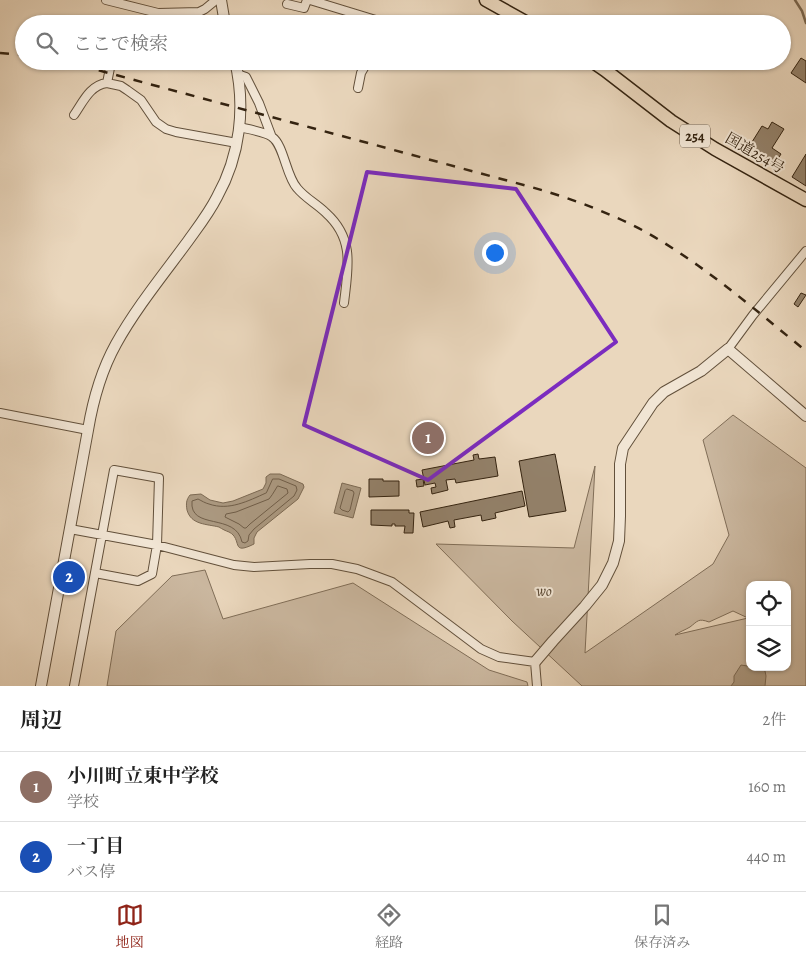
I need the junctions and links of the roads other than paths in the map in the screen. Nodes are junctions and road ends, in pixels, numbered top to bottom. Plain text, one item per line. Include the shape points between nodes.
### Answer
1 (106, 0) edge
2 (216, 0) edge
3 (221, 0) edge
4 (309, 0) edge
5 (490, 1) edge
6 (128, 3) edge
7 (287, 4) dead end
8 (338, 4) edge
9 (224, 15) edge
10 (365, 15) edge
11 (514, 15) edge
12 (109, 70) edge
13 (236, 70) edge
14 (362, 70) edge
15 (605, 70) edge
16 (237, 74) junction
17 (106, 83) junction
18 (358, 88) dead end
19 (74, 114) dead end
20 (239, 127) junction
21 (271, 136) junction
22 (237, 143) junction
23 (806, 200) edge
24 (806, 251) edge
25 (344, 303) dead end
26 (728, 349) junction
27 (0, 414) edge
28 (806, 416) edge
29 (88, 430) junction
30 (70, 528) junction
31 (102, 535) junction
32 (157, 545) junction
33 (95, 573) junction
34 (535, 662) junction
35 (41, 686) edge
36 (74, 686) edge
37 (537, 686) edge

1 - 6 street
2 - 6 street via 199,12 158,13
3 - 9 street
4 - 7 street via 304,8
4 - 8 street
5 - 11 highway
8 - 10 street
12 - 17 street
13 - 16 street
14 - 18 street
15 - 23 highway, 国道254号 / 254 via 671,121
16 - 20 street
16 - 21 street via 246,78 260,103
17 - 19 street via 92,89
17 - 22 street via 127,90 145,105 156,122 166,128
20 - 21 street
20 - 22 street
21 - 25 street via 278,142 296,188 328,214 341,231 347,245 348,267
22 - 29 street via 222,188 211,208 126,327 112,352 99,384
24 - 26 street
26 - 28 street
26 - 34 street via 700,371 664,392 623,448 619,541 613,563 602,586
27 - 29 street
29 - 30 street
30 - 31 street
30 - 35 street
31 - 32 street
31 - 32 street via 114,470 158,478
31 - 33 street
32 - 33 street via 152,574 138,581
32 - 34 street via 254,568 332,564 357,569 392,582 481,649 499,657
33 - 36 street
34 - 37 street

